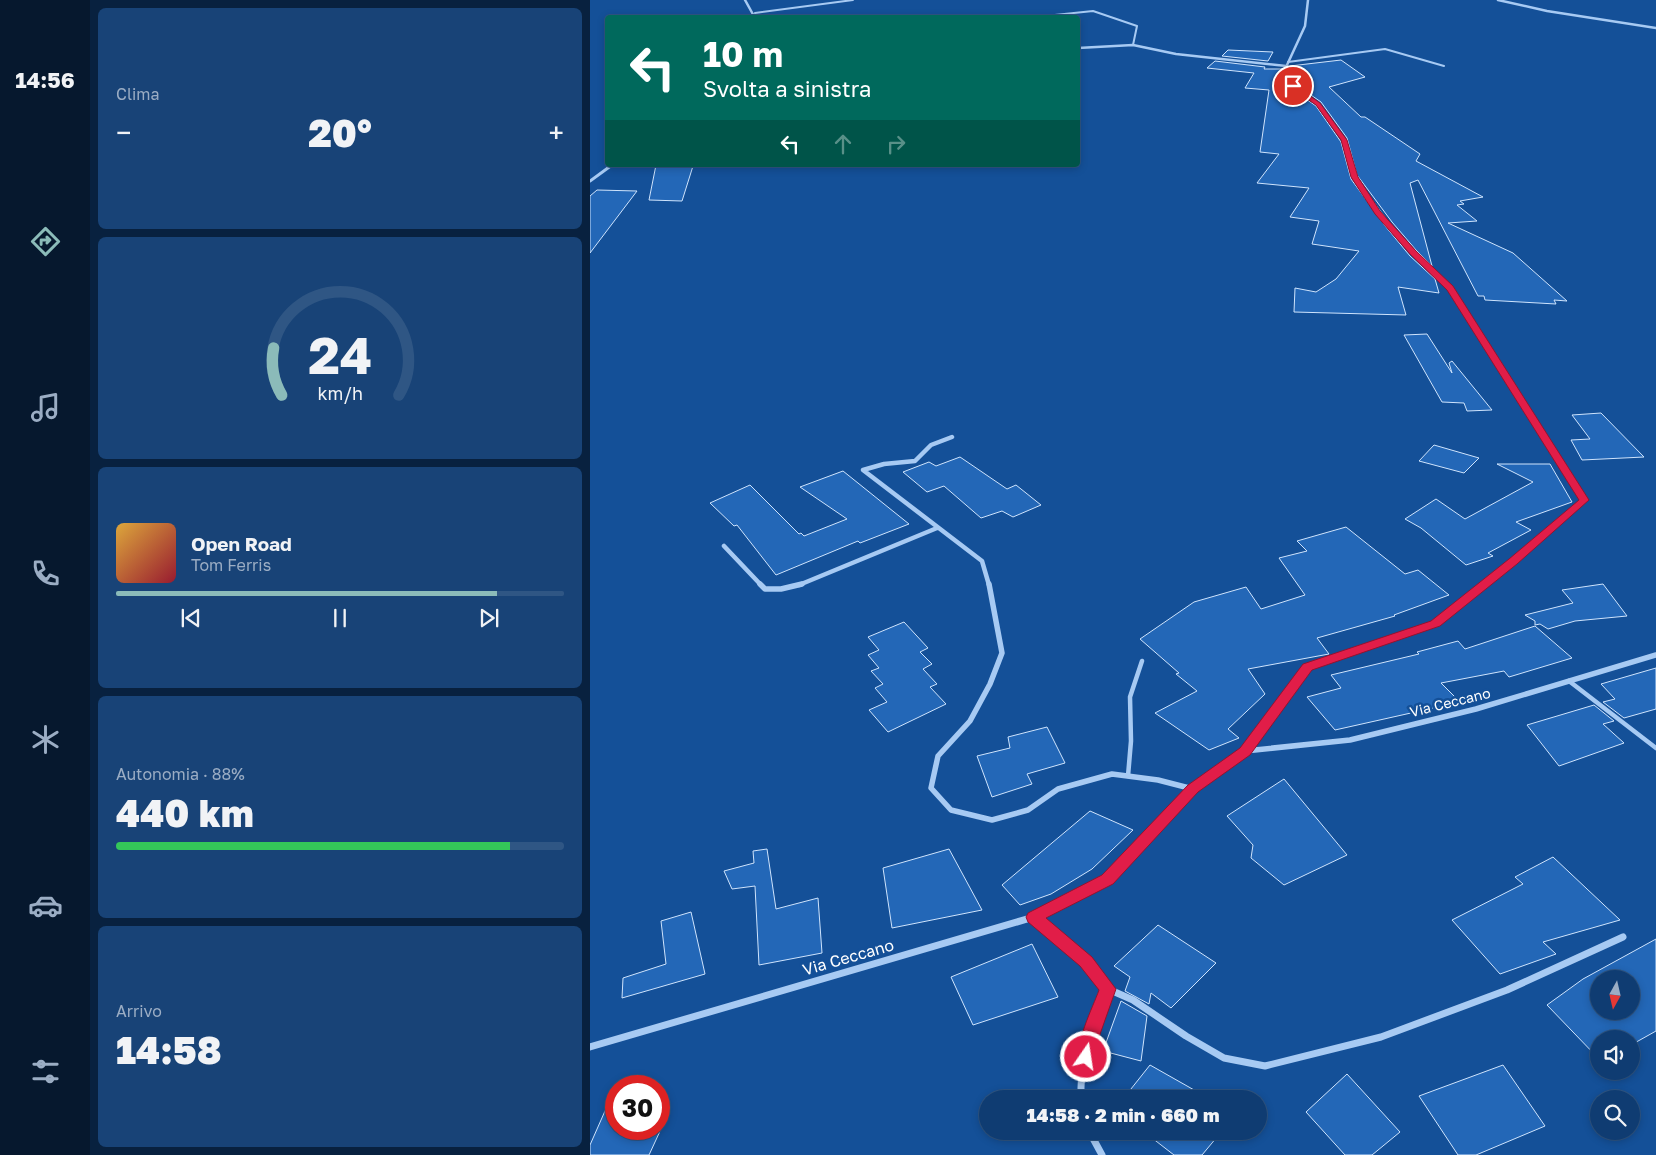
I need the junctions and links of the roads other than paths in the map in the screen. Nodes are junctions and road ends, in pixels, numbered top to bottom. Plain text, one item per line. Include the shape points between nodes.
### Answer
1 (745, 0) edge
2 (853, 0) edge
3 (1308, 0) edge
4 (1498, 0) edge
5 (755, 13) joint
6 (1052, 15) edge
7 (1656, 28) edge
8 (1133, 45) junction
9 (1080, 48) edge
10 (1287, 64) junction
11 (1444, 66) dead end
12 (609, 167) edge
13 (590, 182) edge
14 (952, 437) dead end
15 (937, 528) junction
16 (724, 546) dead end
17 (1656, 655) edge
18 (1142, 661) dead end
19 (1569, 681) junction
20 (1656, 748) edge
21 (1245, 751) junction
22 (1128, 776) junction
23 (1193, 789) junction
24 (1034, 917) junction
25 (1623, 937) dead end
26 (1108, 989) junction
27 (590, 1047) edge
28 (1080, 1090) edge
29 (1094, 1140) edge
30 (1102, 1155) edge

1 - 5 street
2 - 5 lane
3 - 10 street via 1305,26
4 - 7 street
6 - 8 lane via 1099,12 1136,26
8 - 9 street
8 - 10 street via 1176,54
10 - 11 lane via 1385,49
10 - 21 street via 1281,78 1318,104 1344,140 1354,177 1378,212 1413,253 1450,288 1584,500 1436,624 1307,667
12 - 13 street
14 - 15 street via 938,439 926,447 915,461 863,470
15 - 16 street via 799,586 781,589 765,589
15 - 22 street via 982,561 991,590 1002,653 970,721 938,756 931,788 951,810 992,820 1028,810 1058,789 1112,774
17 - 19 street, Via Ceccano
18 - 22 lane via 1130,697
19 - 20 lane
19 - 21 street, Via Ceccano via 1476,709 1350,740
21 - 23 street
22 - 23 street
23 - 24 street, Via Ceccano via 1108,880
24 - 26 street via 1086,961
24 - 27 street, Via Ceccano
25 - 26 street via 1507,990 1380,1038 1265,1066 1224,1058 1133,1000
26 - 28 street via 1089,1040
29 - 30 street

